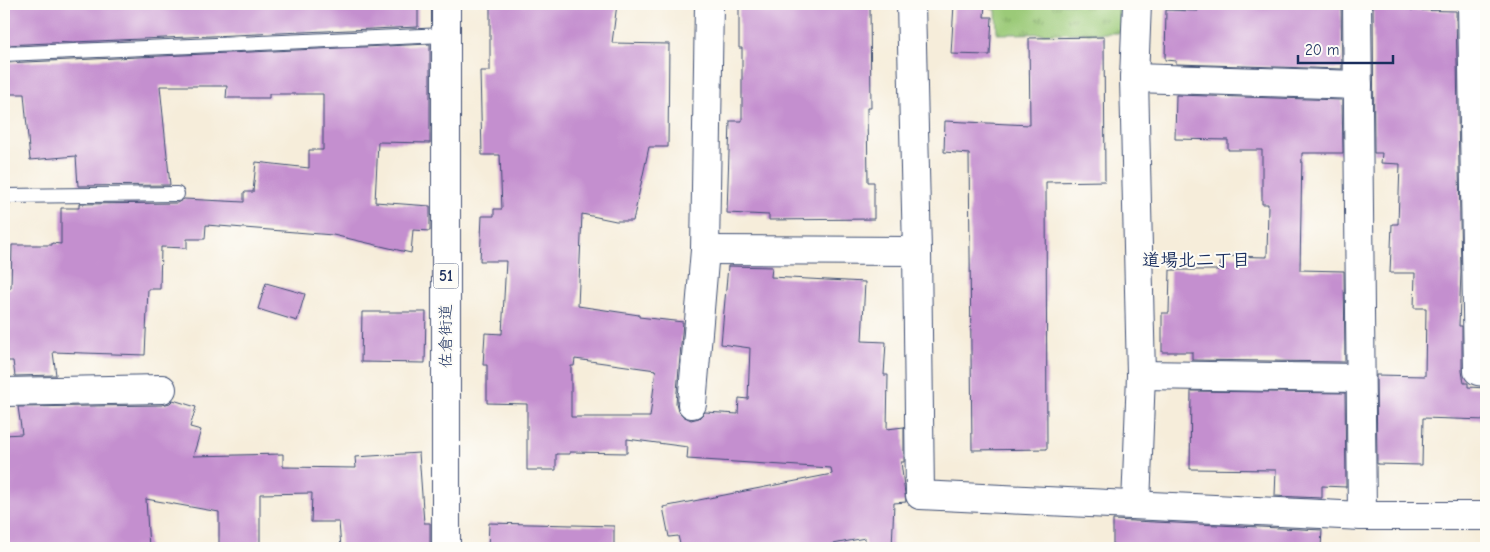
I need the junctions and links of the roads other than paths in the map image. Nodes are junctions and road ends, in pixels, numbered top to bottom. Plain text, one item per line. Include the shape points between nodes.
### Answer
1 (446, 4) edge
2 (709, 4) edge
3 (911, 4) edge
4 (1137, 4) edge
5 (1357, 4) edge
6 (1472, 4) edge
7 (445, 35) junction
8 (4, 54) edge
9 (1134, 78) junction
10 (1358, 85) junction
11 (177, 194) dead end
12 (4, 196) edge
13 (705, 250) junction
14 (917, 252) junction
15 (1486, 372) edge
16 (1141, 375) junction
17 (1360, 378) junction
18 (162, 389) dead end
19 (4, 392) edge
20 (692, 404) dead end
21 (1136, 505) junction
22 (1362, 516) junction
23 (1486, 516) edge
24 (446, 548) edge

1 - 7 main road, 佐倉街道 / 51
2 - 13 main road
3 - 14 main road
4 - 9 main road
5 - 10 main road
6 - 15 main road via 1478,372
7 - 8 lane
7 - 24 main road, 佐倉街道 / 51
9 - 10 main road
9 - 16 main road
10 - 17 main road
11 - 12 lane
13 - 14 main road
13 - 20 main road
14 - 21 main road via 920,495
16 - 17 main road
16 - 21 main road
17 - 22 main road
18 - 19 main road
21 - 22 main road
22 - 23 main road

